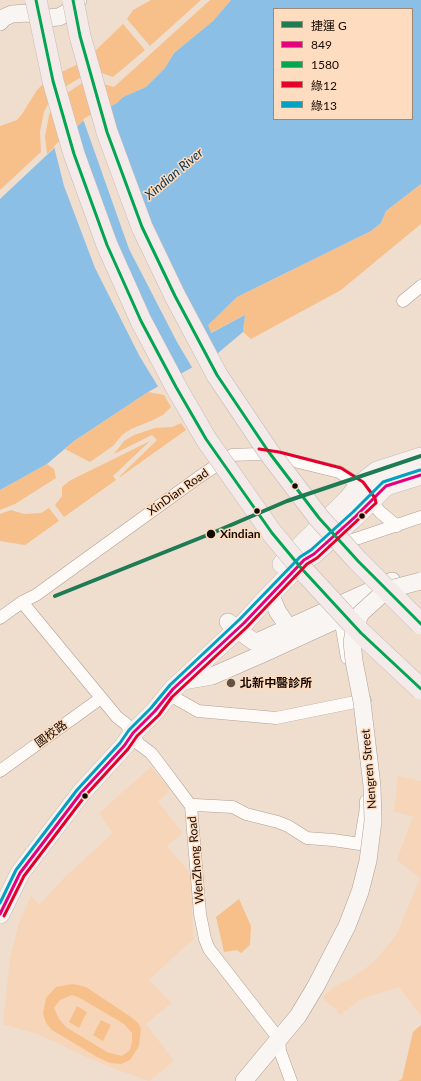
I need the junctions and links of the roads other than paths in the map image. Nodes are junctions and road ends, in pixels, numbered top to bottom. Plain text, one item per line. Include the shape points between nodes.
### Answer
1 (36, 0) edge
2 (73, 0) edge
3 (78, 0) edge
4 (0, 22) edge
5 (421, 286) edge
6 (403, 301) dead end
7 (421, 457) edge
8 (421, 475) edge
9 (359, 485) junction
10 (371, 501) junction
11 (421, 517) edge
12 (397, 526) junction
13 (314, 554) junction
14 (421, 574) edge
15 (421, 581) edge
16 (421, 589) edge
17 (270, 594) junction
18 (22, 602) junction
19 (338, 616) junction
20 (0, 618) edge
21 (421, 624) edge
22 (289, 628) junction
23 (229, 630) junction
24 (269, 651) junction
25 (183, 681) junction
26 (421, 689) edge
27 (168, 694) junction
28 (101, 698) junction
29 (361, 701) junction
30 (130, 729) junction
31 (0, 771) edge
32 (191, 806) junction
33 (0, 887) edge
34 (0, 914) edge
35 (278, 1039) junction
36 (244, 1081) edge
37 (291, 1081) edge

1 - 26 highway, bridge via 53,81 74,154 107,245 141,321 176,387 206,439 272,533 361,633
2 - 21 highway, bridge via 80,36 107,132 142,227 175,296 218,375 268,451 319,518
3 - 4 street via 70,11 59,17 47,18 28,13 12,14
5 - 6 street
7 - 9 main road via 377,471
8 - 10 main road via 386,486
9 - 10 street, XinDian Road
9 - 18 street, XinDian Road via 339,472 285,459 258,454 232,455 36,595
9 - 23 main road via 265,581 236,615
10 - 12 street, XinDian Road
10 - 13 main road
11 - 12 street
12 - 13 street
13 - 17 main road via 304,560
14 - 19 street via 385,583
15 - 35 street, Nengren Street, bridge via 382,594 361,613 355,626 352,642 354,661 362,702 372,786 373,821 368,861 347,926 298,1016
16 - 19 street via 398,594
17 - 22 street
17 - 23 main road via 244,623
18 - 20 street, XinDian Road
18 - 28 street, WenZhong Road
19 - 22 street
19 - 24 street
19 - 29 street via 345,651
22 - 23 street via 259,641
23 - 24 street via 238,644 249,650
23 - 25 main road
23 - 30 main road via 168,680
24 - 25 street via 212,676
25 - 27 main road
27 - 29 street via 198,711 276,718
27 - 30 main road via 155,711
28 - 30 street, WenZhong Road
28 - 31 street, 國校路
29 - 32 street via 360,726 366,808 360,844 307,838 283,824 246,814 233,807
30 - 32 street, WenZhong Road via 139,744 151,753
30 - 33 main road via 102,752
30 - 34 main road via 124,746 81,793 20,873
32 - 35 street, WenZhong Road via 200,914 205,939
35 - 36 street, Nengren Street
35 - 37 street, WenZhong Road

